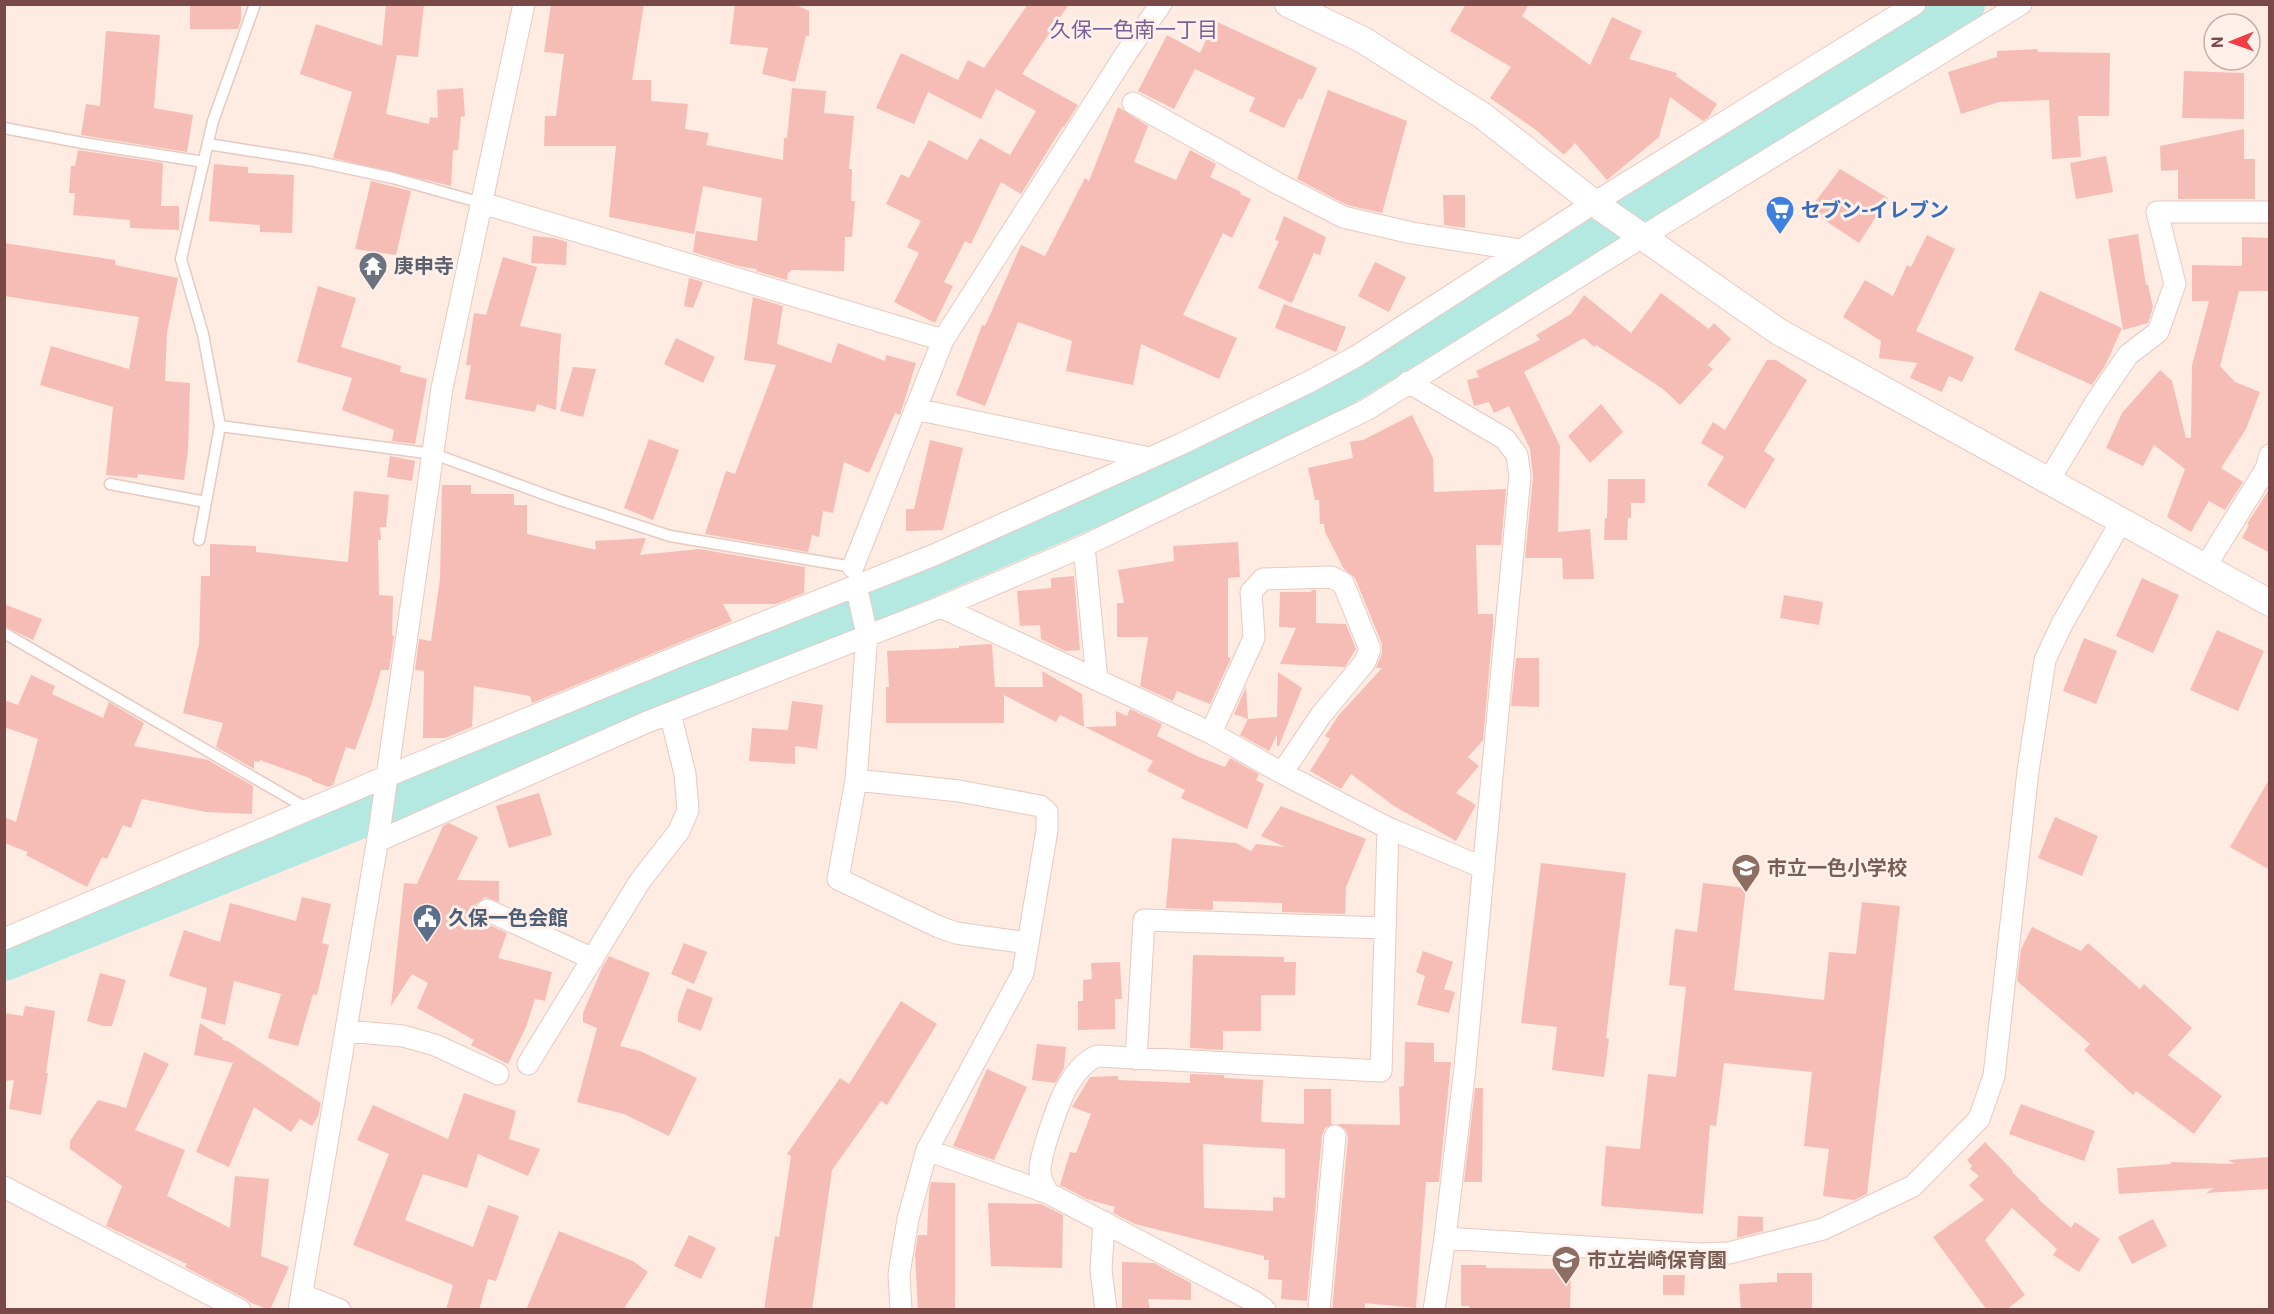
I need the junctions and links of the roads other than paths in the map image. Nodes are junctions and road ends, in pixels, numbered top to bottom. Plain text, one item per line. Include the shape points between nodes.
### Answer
1 (255, 4) edge
2 (524, 4) edge
3 (1161, 4) edge
4 (1288, 4) edge
5 (1915, 4) edge
6 (2021, 4) edge
7 (1133, 103) dead end
8 (4, 128) edge
9 (208, 144) junction
10 (204, 162) junction
11 (482, 203) junction
12 (1594, 203) junction
13 (2270, 212) edge
14 (1642, 237) junction
15 (1521, 250) junction
16 (943, 340) junction
17 (1408, 382) junction
18 (915, 410) junction
19 (220, 426) junction
20 (434, 454) junction
21 (2270, 454) edge
22 (1149, 458) junction
23 (2049, 480) junction
24 (110, 484) dead end
25 (206, 502) junction
26 (2122, 520) junction
27 (199, 540) dead end
28 (1084, 546) junction
29 (2205, 567) junction
30 (855, 576) junction
31 (2270, 603) edge
32 (941, 607) junction
33 (866, 626) junction
34 (4, 633) edge
35 (1097, 680) junction
36 (670, 713) junction
37 (1211, 733) junction
38 (1282, 773) junction
39 (388, 776) junction
40 (856, 780) junction
41 (310, 810) junction
42 (1388, 828) junction
43 (379, 834) junction
44 (1484, 868) junction
45 (487, 910) dead end
46 (1385, 928) junction
47 (4, 939) edge
48 (1028, 944) junction
49 (593, 959) junction
50 (346, 1031) junction
51 (1136, 1059) junction
52 (528, 1064) dead end
53 (498, 1074) dead end
54 (1335, 1136) dead end
55 (927, 1150) junction
56 (4, 1187) edge
57 (1048, 1193) junction
58 (1104, 1222) junction
59 (1445, 1238) junction
60 (301, 1302) edge
61 (240, 1310) edge
62 (340, 1310) edge
63 (901, 1310) edge
64 (1106, 1310) edge
65 (1265, 1310) edge
66 (1319, 1310) edge
67 (1434, 1310) edge

1 - 9 lane
2 - 11 street
3 - 16 street
4 - 12 street via 1363,40 1418,73 1483,116
5 - 12 street
6 - 14 street
7 - 15 street via 1343,217 1412,233
8 - 10 lane
9 - 10 lane
9 - 11 lane via 309,160
10 - 19 lane via 181,259 203,334
11 - 16 street
11 - 20 street via 442,388
12 - 14 street
12 - 15 street
13 - 23 street via 2157,212 2175,284 2158,332 2128,355
14 - 17 street
14 - 23 street via 1779,332
15 - 22 street via 1357,356
16 - 18 street
17 - 28 street via 1366,410
17 - 44 street via 1505,439 1517,455 1520,476
18 - 22 street
18 - 30 street
19 - 20 lane
19 - 25 lane
20 - 30 lane via 670,536
20 - 39 street
21 - 29 street via 2265,469
22 - 30 street via 934,555
23 - 26 street
24 - 25 lane
25 - 27 lane
26 - 29 street
26 - 59 street via 2045,660 2028,771 1994,1076 1979,1119 1913,1186 1823,1229 1729,1253
28 - 32 street
28 - 35 street
29 - 31 street
30 - 33 street
30 - 39 street
32 - 33 street
32 - 35 street
33 - 36 street
33 - 40 street
34 - 41 lane
35 - 37 street
36 - 43 street
36 - 49 street via 686,774 688,810 679,831 640,881
37 - 38 street
37 - 38 street via 1254,638 1251,592 1263,579 1330,577 1343,583 1370,650
38 - 42 street
39 - 41 street
39 - 43 street
40 - 48 street via 838,879 956,933
40 - 48 street via 959,791 1040,806 1047,812
41 - 47 street
42 - 44 street
42 - 46 street
43 - 50 street
44 - 59 street
45 - 49 street
46 - 51 street via 1144,920
46 - 51 street via 1380,1071
48 - 55 street via 1023,973
49 - 52 street
50 - 53 street via 414,1039
50 - 60 street
51 - 57 street via 1097,1056 1088,1060 1069,1083 1050,1130 1040,1170
54 - 66 street
55 - 57 street
55 - 63 street via 898,1274
56 - 61 street
57 - 58 street
58 - 64 street via 1101,1270
58 - 65 street
59 - 67 street
60 - 62 street

